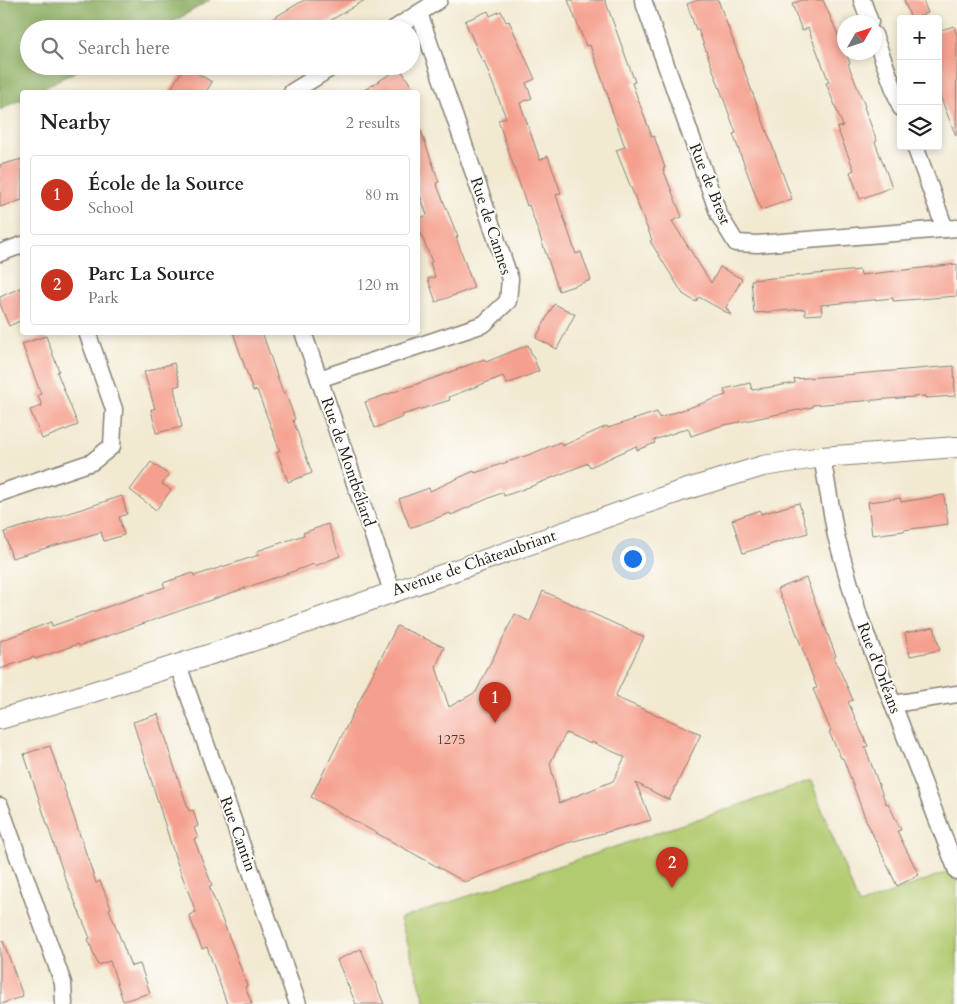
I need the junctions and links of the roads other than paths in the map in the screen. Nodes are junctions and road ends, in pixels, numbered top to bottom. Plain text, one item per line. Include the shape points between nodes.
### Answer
1 (439, 0) edge
2 (643, 0) edge
3 (862, 0) edge
4 (419, 13) junction
5 (867, 15) edge
6 (408, 20) edge
7 (882, 57) edge
8 (319, 75) edge
9 (295, 90) edge
10 (900, 105) edge
11 (916, 150) edge
12 (951, 228) edge
13 (20, 246) edge
14 (0, 252) edge
15 (88, 335) edge
16 (304, 335) edge
17 (319, 380) junction
18 (957, 447) edge
19 (822, 457) junction
20 (0, 493) edge
21 (392, 591) junction
22 (178, 665) junction
23 (957, 694) edge
24 (892, 704) junction
25 (0, 719) edge
26 (0, 806) edge
27 (957, 872) edge
28 (64, 1004) edge
29 (298, 1004) edge

1 - 4 street
2 - 12 street, Rue de Brest via 719,215 736,243
3 - 5 street
4 - 6 street
4 - 17 street, Rue de Cannes via 510,279 508,300 484,324
7 - 10 street
8 - 9 street
11 - 12 street
13 - 14 street
15 - 20 street via 114,409 112,446 92,462
16 - 17 street, Rue de Montbéliard
17 - 21 street, Rue de Montbéliard
18 - 19 street, Avenue de Châteaubriant
19 - 21 street, Avenue de Châteaubriant via 764,466 707,483
19 - 24 street, Rue d'Orléans via 836,536 856,607
21 - 22 street, Avenue de Châteaubriant
22 - 25 street, Avenue de Châteaubriant
22 - 29 street, Rue Cantin
23 - 24 street
24 - 27 street, Rue d'Orléans
26 - 28 street via 63,983

